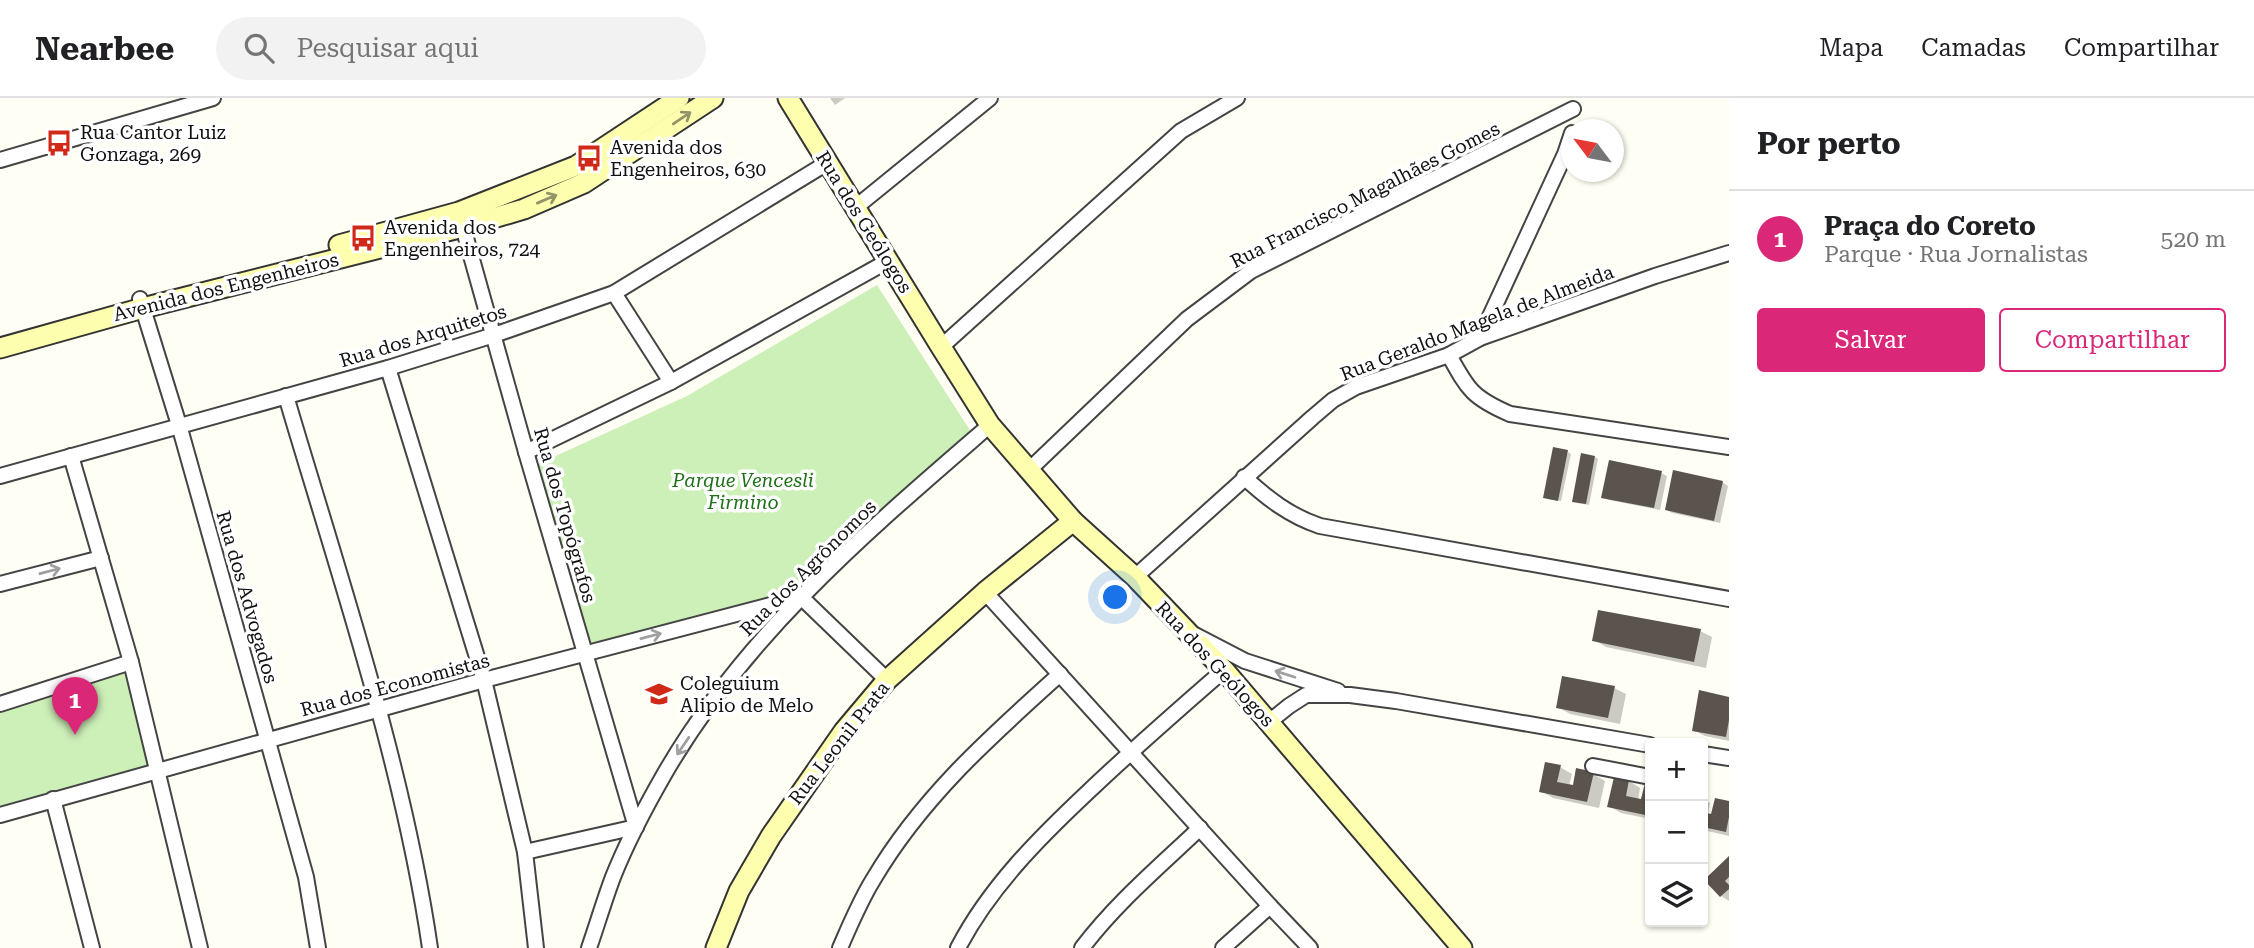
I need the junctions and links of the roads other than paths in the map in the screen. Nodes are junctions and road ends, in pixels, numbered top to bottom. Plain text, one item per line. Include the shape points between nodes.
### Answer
1 (213, 98) edge
2 (679, 98) edge
3 (713, 98) edge
4 (788, 98) edge
5 (990, 98) edge
6 (1237, 98) edge
7 (1573, 104) edge
8 (0, 160) edge
9 (827, 163) junction
10 (1561, 163) edge
11 (856, 208) junction
12 (461, 220) junction
13 (1729, 253) edge
14 (888, 261) junction
15 (614, 293) junction
16 (141, 303) junction
17 (494, 335) junction
18 (0, 336) edge
19 (1480, 338) junction
20 (941, 347) junction
21 (0, 348) edge
22 (1449, 355) junction
23 (387, 368) junction
24 (671, 382) junction
25 (286, 396) junction
26 (179, 425) junction
27 (990, 425) junction
28 (1729, 447) edge
29 (526, 452) junction
30 (71, 456) junction
31 (1029, 470) junction
32 (0, 476) edge
33 (1244, 477) junction
34 (1073, 521) junction
35 (101, 558) junction
36 (1135, 577) junction
37 (0, 584) edge
38 (985, 592) junction
39 (801, 597) junction
40 (1729, 599) edge
41 (1181, 627) junction
42 (585, 653) junction
43 (131, 662) junction
44 (1224, 670) junction
45 (1060, 674) junction
46 (484, 680) junction
47 (887, 680) junction
48 (1350, 695) junction
49 (0, 704) edge
50 (378, 709) junction
51 (1269, 722) junction
52 (267, 740) junction
53 (1645, 744) edge
54 (1131, 751) junction
55 (1729, 758) edge
56 (1708, 759) edge
57 (1593, 766) dead end
58 (156, 770) junction
59 (1645, 776) edge
60 (53, 799) junction
61 (0, 815) edge
62 (636, 827) junction
63 (1200, 828) junction
64 (525, 852) junction
65 (1269, 906) junction
66 (92, 948) edge
67 (200, 948) edge
68 (318, 948) edge
69 (430, 948) edge
70 (536, 948) edge
71 (589, 948) edge
72 (716, 948) edge
73 (841, 948) edge
74 (958, 948) edge
75 (1082, 948) edge
76 (1223, 948) edge
77 (1310, 948) edge
78 (1462, 948) edge

1 - 8 street
2 - 12 street, Avenida dos Engenheiros via 576,166
12 -> 3 street, Avenida dos Engenheiros via 524,209 584,183
4 - 9 street, Rua dos Geólogos
5 - 11 street
6 - 20 street via 1181,131
7 - 31 street, Rua Francisco Magalhães Gomes via 1251,271 1187,319
9 - 11 street, Rua dos Geólogos
9 - 15 street, Rua dos Arquitetos
10 - 19 street
11 - 14 street, Rua dos Geólogos
12 - 16 street, Avenida dos Engenheiros
12 - 17 street, Rua dos Topógrafos
13 - 19 street, Rua Geraldo Magela de Almeida
14 - 20 street, Rua dos Geólogos
14 - 24 street
15 - 17 street, Rua dos Arquitetos
15 - 24 street
16 - 18 street, Avenida dos Engenheiros
16 - 21 street, Avenida dos Engenheiros
16 - 26 street, Rua dos Advogados
17 - 23 street, Rua dos Arquitetos
17 - 29 street, Rua dos Topógrafos
19 - 22 street, Rua Geraldo Magela de Almeida
20 - 27 street, Rua dos Geólogos
22 - 28 street via 1465,385 1487,404 1510,414
22 - 33 street, Rua Geraldo Magela de Almeida via 1356,387 1333,400
23 - 25 street, Rua dos Arquitetos
23 - 46 street
24 - 29 street
25 - 26 street, Rua dos Arquitetos
25 - 50 street
26 - 30 street, Rua dos Arquitetos
26 - 52 street, Rua dos Advogados
27 - 31 street, Rua dos Geólogos
27 - 39 street, Rua dos Agrônomos
29 - 42 street, Rua dos Topógrafos
30 - 32 street, Rua dos Arquitetos
30 - 35 street
31 - 34 street, Rua dos Geólogos
33 - 36 street, Rua Geraldo Magela de Almeida
33 - 40 street via 1282,509 1320,526
34 - 36 street, Rua dos Geólogos
34 - 38 street, Rua Leonil Prata
37 -> 35 street
35 - 43 street
36 - 41 street, Rua dos Geólogos
38 - 45 street
38 - 47 street, Rua Leonil Prata
42 -> 39 street, Rua dos Economistas
39 - 47 street
39 -> 62 street, Rua dos Agrônomos via 706,710
41 - 44 street, Rua dos Geólogos
48 -> 41 street via 1245,661
42 - 46 street, Rua dos Economistas
42 - 62 street, Rua dos Topógrafos
43 - 49 street
43 - 58 street
44 - 51 street, Rua dos Geólogos
44 - 54 street
45 - 54 street
45 - 73 street via 940,788 872,880
46 - 50 street, Rua dos Economistas
46 - 64 street
47 - 72 street, Rua Leonil Prata via 844,731 771,836 739,891
48 - 51 street via 1306,695
48 - 53 street
50 - 52 street, Rua dos Economistas
50 - 69 street via 421,882
51 - 78 street, Rua dos Geólogos
52 - 58 street, Rua dos Economistas
52 - 68 street, Rua dos Advogados via 306,877
54 - 63 street
54 - 74 street via 1045,832 994,893
55 - 56 street
57 - 59 street
58 - 60 street, Rua dos Economistas
58 - 67 street
60 - 61 street, Rua dos Economistas
60 - 66 street
62 - 64 street
62 - 71 street, Rua dos Agrônomos
63 - 65 street
63 - 75 street via 1133,891
64 - 70 street
65 - 76 street
65 - 77 street

